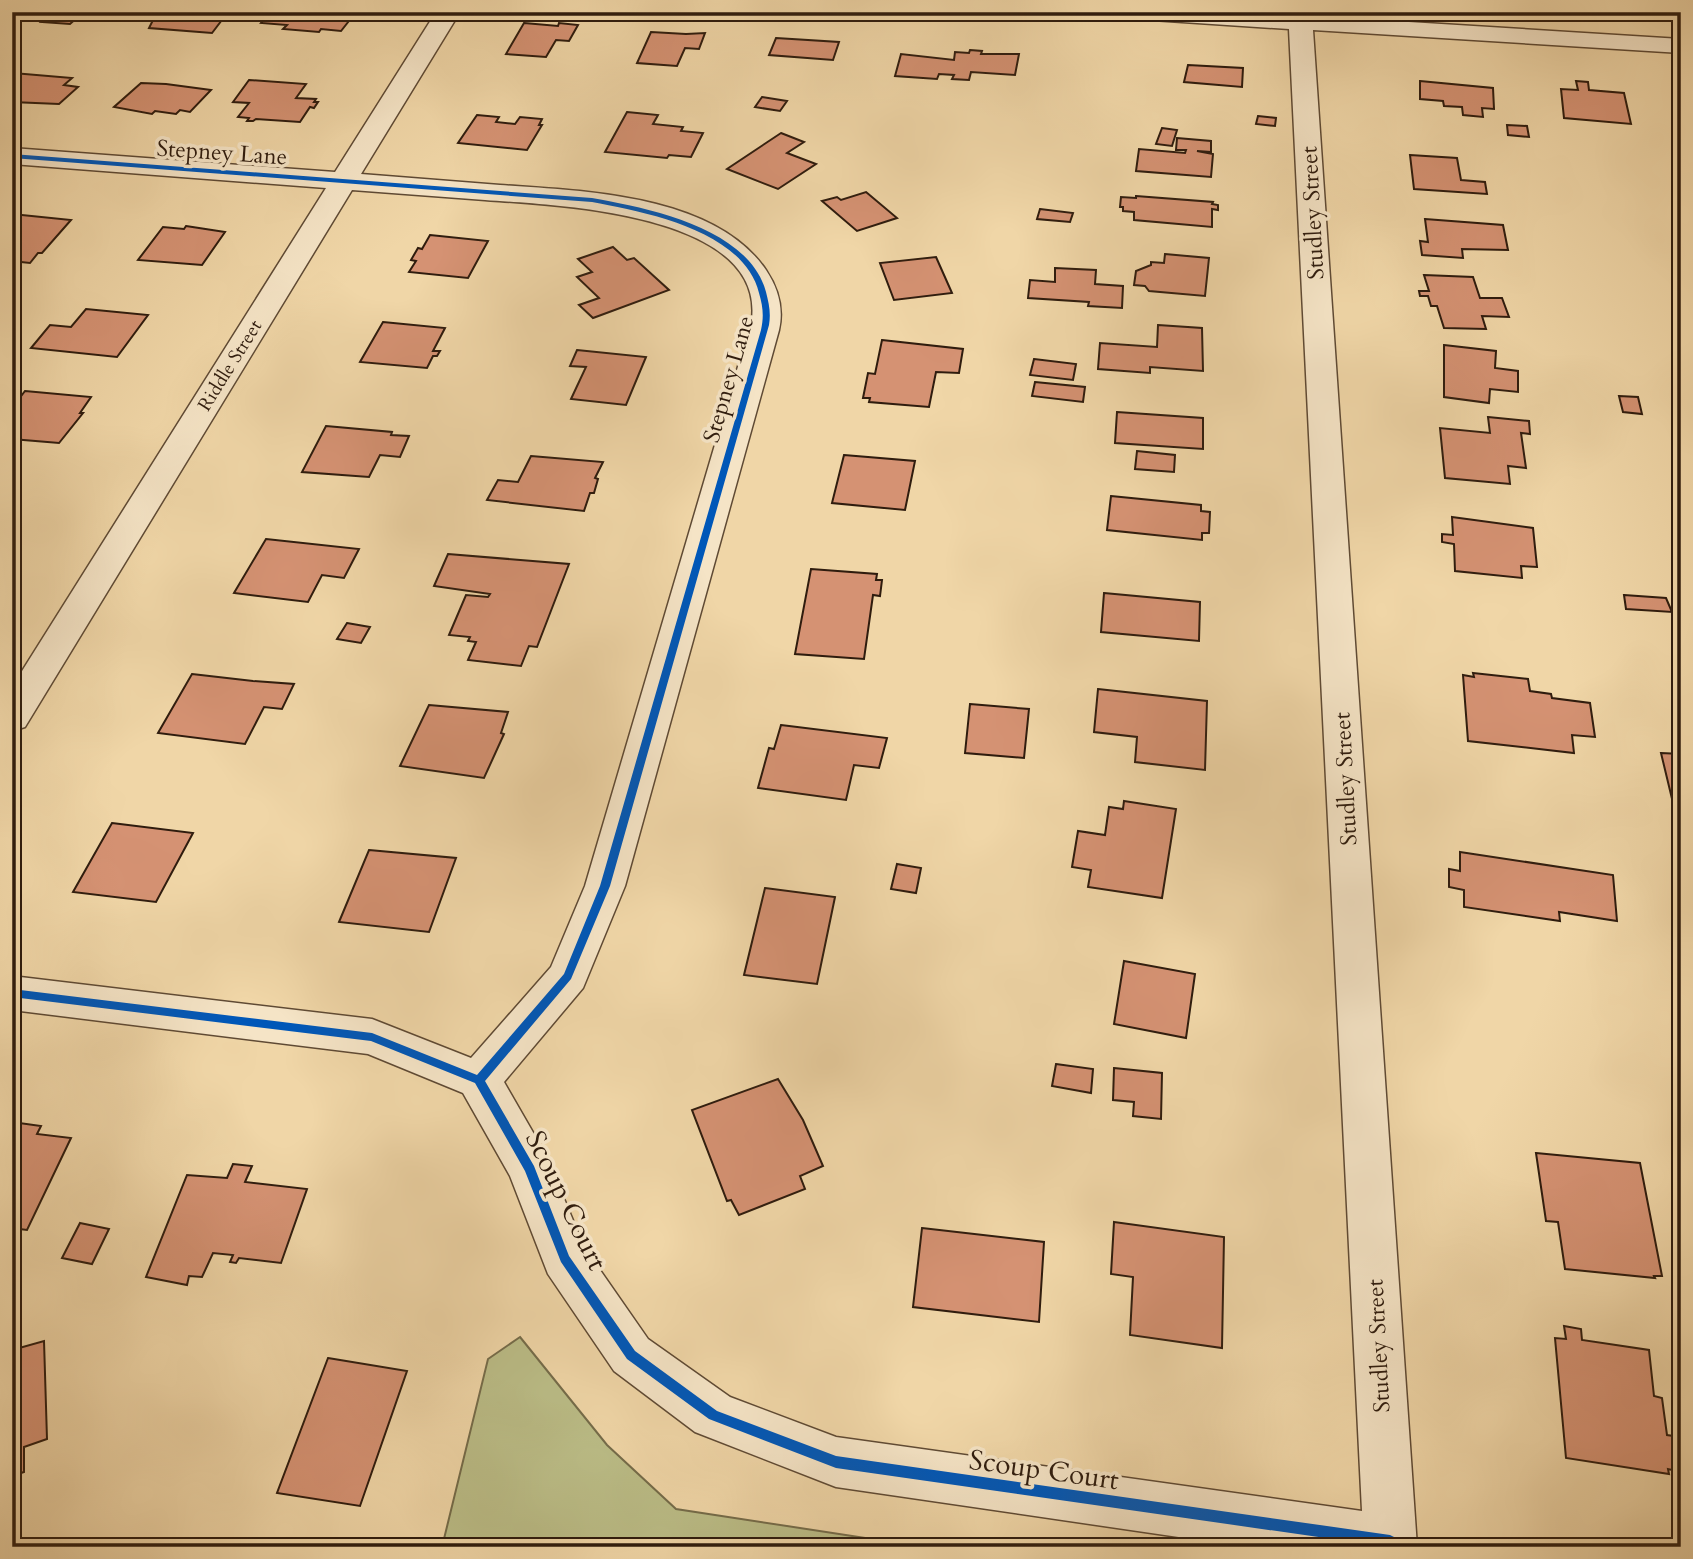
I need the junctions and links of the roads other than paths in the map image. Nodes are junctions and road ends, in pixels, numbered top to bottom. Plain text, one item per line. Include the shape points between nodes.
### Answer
1 (448, 12) edge
2 (1137, 12) edge
3 (1300, 17) edge
4 (1681, 46) edge
5 (12, 156) edge
6 (343, 180) junction
7 (12, 718) edge
8 (12, 993) edge
9 (479, 1080) junction
10 (1390, 1544) edge

1 - 6 street, Riddle Street
2 - 3 street
3 - 4 street
3 - 10 street, Studley Street
5 - 6 street, Stepney Lane
6 - 7 street, Riddle Street
6 - 9 street, Stepney Lane via 592,200 647,210 697,228 733,250 759,278 767,310 605,886 568,976
8 - 9 street via 372,1037
9 - 10 street, Scoup Court via 530,1170 565,1259 631,1355 713,1415 836,1462

